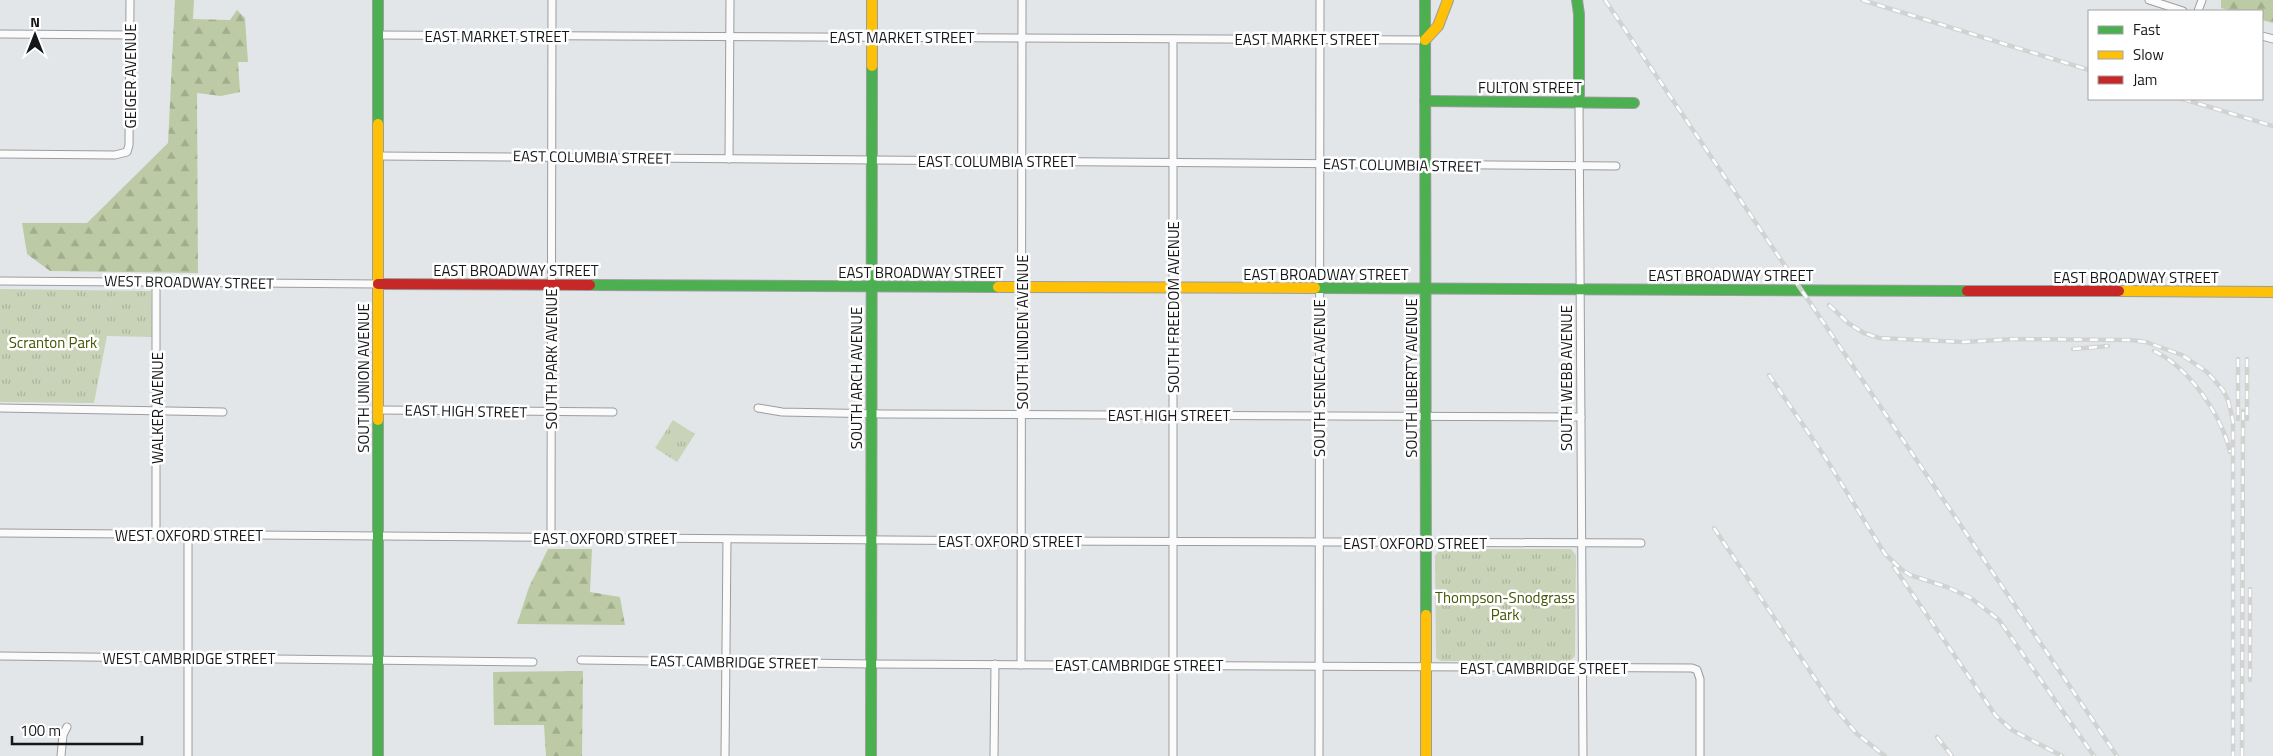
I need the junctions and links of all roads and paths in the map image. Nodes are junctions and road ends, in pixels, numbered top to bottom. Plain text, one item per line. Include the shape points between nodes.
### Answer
1 (130, 0) edge
2 (378, 0) edge
3 (552, 0) edge
4 (730, 0) edge
5 (872, 0) edge
6 (1022, 0) edge
7 (1320, 0) edge
8 (1425, 0) edge
9 (1448, 0) edge
10 (1577, 0) edge
11 (2149, 0) edge
12 (2180, 10) edge
13 (0, 34) edge
14 (130, 35) junction
15 (378, 35) junction
16 (552, 36) junction
17 (730, 37) junction
18 (872, 37) junction
19 (1022, 38) junction
20 (1173, 38) junction
21 (1320, 39) junction
22 (1425, 40) junction
23 (1425, 101) junction
24 (1579, 102) junction
25 (1634, 103) dead end
26 (0, 154) edge
27 (378, 156) junction
28 (552, 157) junction
29 (729, 159) junction
30 (872, 160) junction
31 (1022, 161) junction
32 (1173, 163) junction
33 (1320, 164) junction
34 (1425, 165) junction
35 (1580, 166) junction
36 (1616, 166) dead end
37 (0, 281) edge
38 (156, 282) junction
39 (378, 284) junction
40 (552, 285) junction
41 (872, 287) junction
42 (1021, 288) junction
43 (1173, 288) junction
44 (1320, 289) junction
45 (1426, 289) junction
46 (1580, 290) junction
47 (2273, 292) edge
48 (0, 408) edge
49 (758, 408) dead end
50 (378, 410) junction
51 (156, 411) junction
52 (223, 412) dead end
53 (551, 412) junction
54 (613, 412) dead end
55 (871, 413) junction
56 (1022, 415) junction
57 (1173, 415) junction
58 (1319, 416) junction
59 (1426, 417) junction
60 (1581, 417) junction
61 (0, 532) edge
62 (156, 534) junction
63 (188, 535) junction
64 (378, 536) junction
65 (551, 537) junction
66 (727, 538) junction
67 (871, 540) junction
68 (1022, 541) junction
69 (1173, 541) junction
70 (1319, 542) junction
71 (1427, 543) junction
72 (1581, 543) junction
73 (1641, 543) dead end
74 (0, 656) edge
75 (188, 657) junction
76 (378, 660) junction
77 (580, 660) dead end
78 (532, 662) dead end
79 (726, 663) junction
80 (871, 664) junction
81 (995, 664) junction
82 (1022, 665) junction
83 (1173, 665) junction
84 (1320, 667) junction
85 (1427, 667) junction
86 (1583, 668) junction
87 (67, 727) dead end
88 (61, 756) edge
89 (188, 756) edge
90 (378, 756) edge
91 (725, 756) edge
92 (871, 756) edge
93 (994, 756) edge
94 (1173, 756) edge
95 (1319, 756) edge
96 (1426, 756) edge
97 (1583, 756) edge
98 (1700, 756) edge

1 - 14 street, GEIGER AVENUE
2 - 15 street, SOUTH UNION AVENUE
3 - 16 street, SOUTH PARK AVENUE
4 - 17 street
5 - 18 street, SOUTH ARCH AVENUE
6 - 19 street, SOUTH LINDEN AVENUE
7 - 21 street, SOUTH SENECA AVENUE
8 - 22 street, SOUTH LIBERTY AVENUE
9 - 22 street via 1438,26
10 - 24 street, SOUTH WEBB AVENUE
11 - 12 street
13 - 14 street
14 - 26 street, GEIGER AVENUE via 127,152 115,155
15 - 16 street, EAST MARKET STREET
15 - 27 street, SOUTH UNION AVENUE
16 - 17 street, EAST MARKET STREET
16 - 28 street, SOUTH PARK AVENUE
17 - 18 street, EAST MARKET STREET
17 - 29 street
18 - 19 street, EAST MARKET STREET
18 - 30 street, SOUTH ARCH AVENUE
19 - 20 street, EAST MARKET STREET
19 - 31 street, SOUTH LINDEN AVENUE
20 - 21 street, EAST MARKET STREET
20 - 32 street, SOUTH FREEDOM AVENUE
21 - 22 street, EAST MARKET STREET
21 - 33 street, SOUTH SENECA AVENUE
22 - 23 street, SOUTH LIBERTY AVENUE
23 - 24 street, FULTON STREET
23 - 34 street, SOUTH LIBERTY AVENUE
24 - 25 street, FULTON STREET
24 - 35 street, SOUTH WEBB AVENUE
27 - 28 street, EAST COLUMBIA STREET
27 - 39 street, SOUTH UNION AVENUE
28 - 29 street, EAST COLUMBIA STREET
28 - 40 street, SOUTH PARK AVENUE
29 - 30 street, EAST COLUMBIA STREET
30 - 31 street, EAST COLUMBIA STREET
30 - 41 street, SOUTH ARCH AVENUE
31 - 32 street, EAST COLUMBIA STREET
31 - 42 street, SOUTH LINDEN AVENUE
32 - 33 street, EAST COLUMBIA STREET
32 - 43 street, SOUTH FREEDOM AVENUE
33 - 34 street, EAST COLUMBIA STREET
33 - 44 street, SOUTH SENECA AVENUE
34 - 35 street, EAST COLUMBIA STREET
34 - 45 street, SOUTH LIBERTY AVENUE
35 - 36 street, EAST COLUMBIA STREET
35 - 46 street, SOUTH WEBB AVENUE
37 - 38 street, WEST BROADWAY STREET
38 - 39 street, WEST BROADWAY STREET
38 - 51 street, WALKER AVENUE
39 - 40 street, EAST BROADWAY STREET
39 - 50 street, SOUTH UNION AVENUE
40 - 41 street, EAST BROADWAY STREET
40 - 53 street, SOUTH PARK AVENUE
41 - 42 street, EAST BROADWAY STREET
41 - 55 street, SOUTH ARCH AVENUE
42 - 43 street, EAST BROADWAY STREET
42 - 56 street, SOUTH LINDEN AVENUE
43 - 44 street, EAST BROADWAY STREET
43 - 57 street, SOUTH FREEDOM AVENUE
44 - 45 street, EAST BROADWAY STREET
44 - 58 street, SOUTH SENECA AVENUE
45 - 46 street, EAST BROADWAY STREET
45 - 59 street, SOUTH LIBERTY AVENUE
46 - 47 street, EAST BROADWAY STREET
46 - 60 street, SOUTH WEBB AVENUE
48 - 51 street
49 - 55 street, EAST HIGH STREET
50 - 53 street, EAST HIGH STREET
50 - 64 street, SOUTH UNION AVENUE
51 - 52 street
51 - 62 street, WALKER AVENUE
53 - 54 street, EAST HIGH STREET
53 - 65 street, SOUTH PARK AVENUE
55 - 56 street, EAST HIGH STREET
55 - 67 street, SOUTH ARCH AVENUE
56 - 57 street, EAST HIGH STREET
56 - 68 street, SOUTH LINDEN AVENUE
57 - 58 street, EAST HIGH STREET
57 - 69 street, SOUTH FREEDOM AVENUE
58 - 59 street, EAST HIGH STREET
58 - 70 street, SOUTH SENECA AVENUE
59 - 60 street, EAST HIGH STREET
59 - 71 street, SOUTH LIBERTY AVENUE
60 - 72 street, SOUTH WEBB AVENUE
61 - 62 street, WEST OXFORD STREET
62 - 63 street, WEST OXFORD STREET
63 - 64 street, WEST OXFORD STREET
63 - 75 street
64 - 65 street, EAST OXFORD STREET
64 - 76 street, SOUTH UNION AVENUE
65 - 66 street, EAST OXFORD STREET
66 - 67 street, EAST OXFORD STREET
66 - 79 street
67 - 68 street, EAST OXFORD STREET
67 - 80 street, SOUTH ARCH AVENUE
68 - 69 street, EAST OXFORD STREET
68 - 82 street, SOUTH LINDEN AVENUE
69 - 70 street, EAST OXFORD STREET
69 - 83 street, SOUTH FREEDOM AVENUE
70 - 71 street, EAST OXFORD STREET
70 - 84 street, SOUTH SENECA AVENUE
71 - 72 street, EAST OXFORD STREET
71 - 85 street, SOUTH LIBERTY AVENUE
72 - 73 street, EAST OXFORD STREET
72 - 86 street, SOUTH WEBB AVENUE
74 - 75 street, WEST CAMBRIDGE STREET
75 - 76 street, WEST CAMBRIDGE STREET
75 - 89 street
76 - 78 street
76 - 90 street, SOUTH UNION AVENUE
77 - 79 street, EAST CAMBRIDGE STREET
79 - 80 street, EAST CAMBRIDGE STREET
79 - 91 street
80 - 81 street, EAST CAMBRIDGE STREET
80 - 92 street, SOUTH ARCH AVENUE
81 - 82 street, EAST CAMBRIDGE STREET
81 - 93 street
82 - 83 street, EAST CAMBRIDGE STREET
83 - 84 street, EAST CAMBRIDGE STREET
83 - 94 street, SOUTH FREEDOM AVENUE
84 - 85 street, EAST CAMBRIDGE STREET
84 - 95 street, SOUTH SENECA AVENUE
85 - 86 street, EAST CAMBRIDGE STREET
85 - 96 street, SOUTH LIBERTY AVENUE
86 - 97 street, SOUTH WEBB AVENUE
86 - 98 street, EAST CAMBRIDGE STREET via 1697,670 1700,679
87 - 88 street

